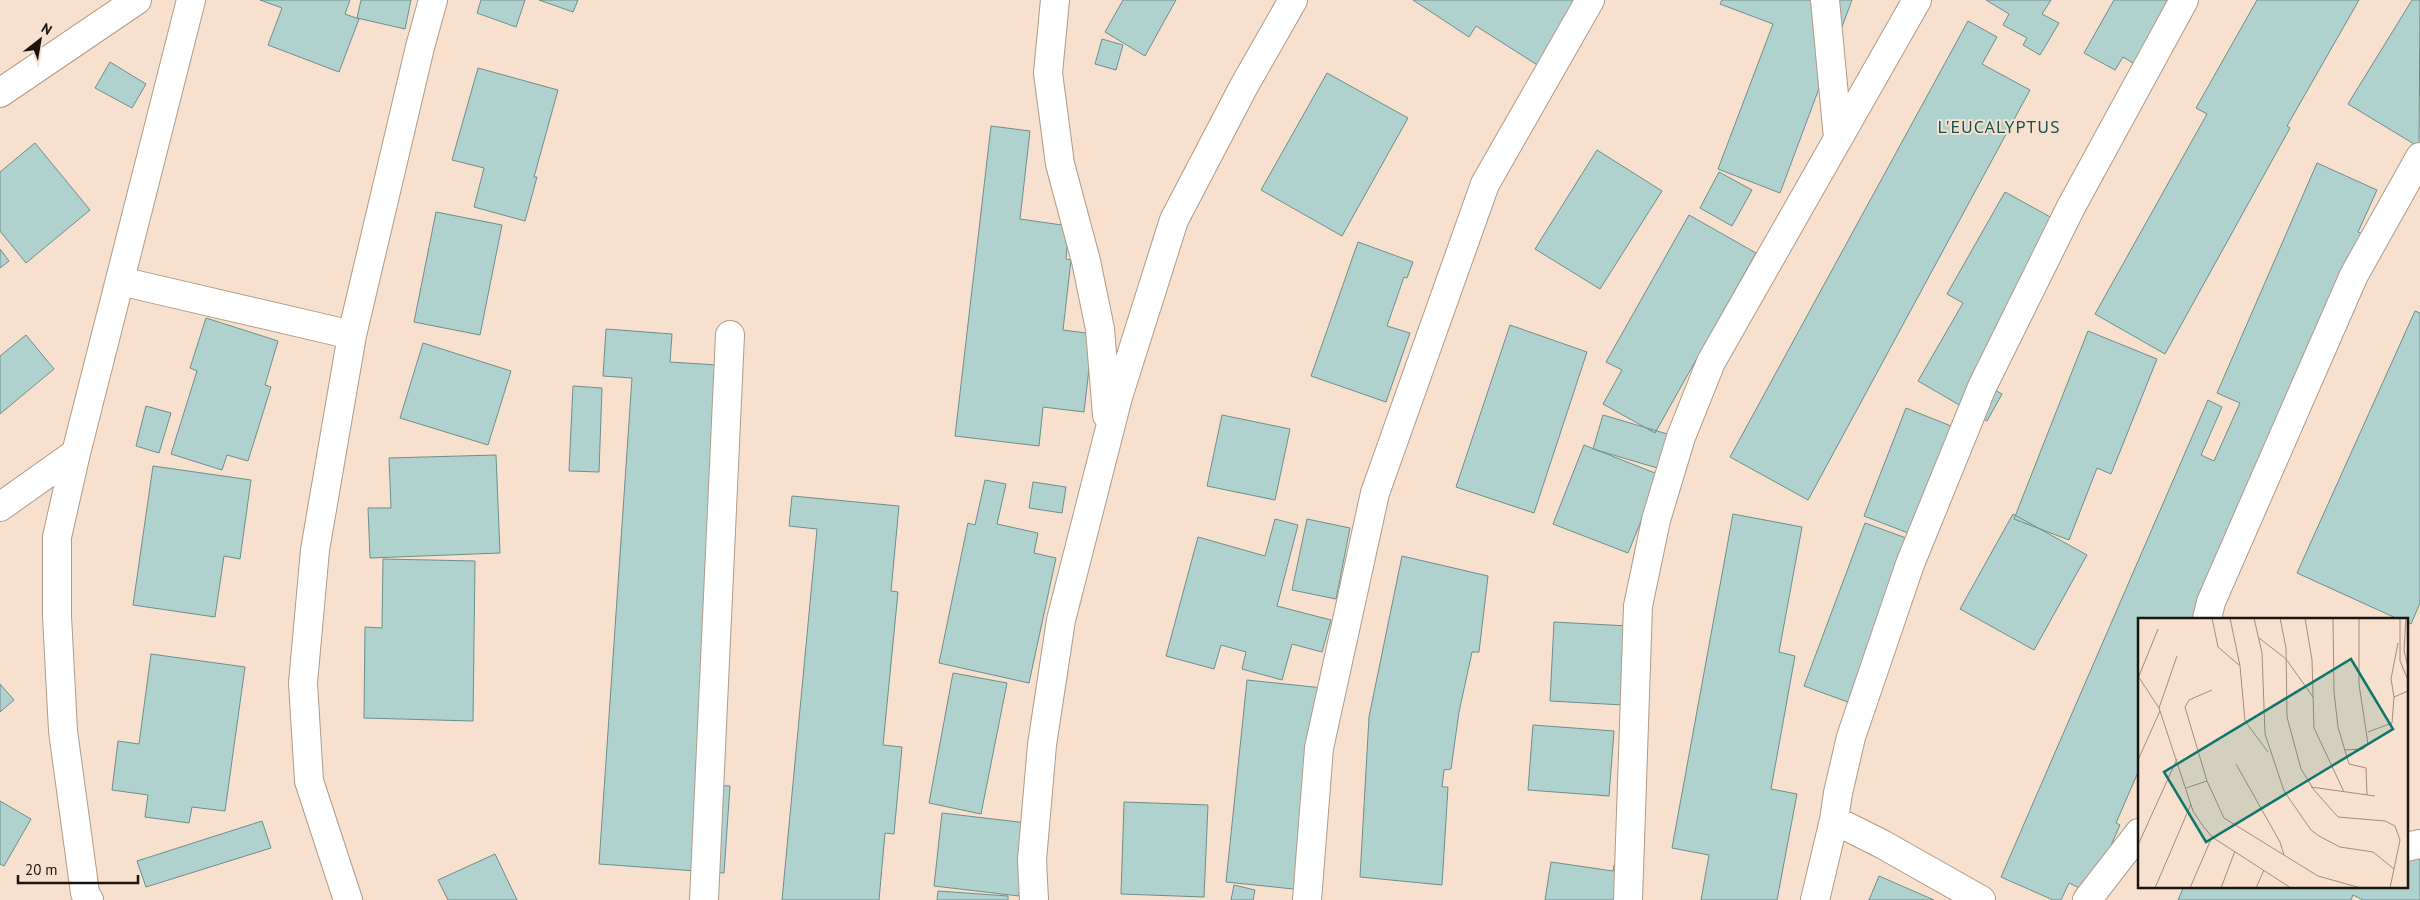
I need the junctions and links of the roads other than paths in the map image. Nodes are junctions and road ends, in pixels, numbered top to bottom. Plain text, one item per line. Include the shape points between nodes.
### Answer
1 (137, 0) edge
2 (191, 0) edge
3 (433, 0) edge
4 (1055, 0) edge
5 (1293, 0) edge
6 (1590, 0) edge
7 (1825, 0) edge
8 (1917, 0) edge
9 (2184, 0) edge
10 (0, 93) edge
11 (1838, 138) junction
12 (2420, 157) edge
13 (120, 281) junction
14 (352, 335) junction
15 (730, 335) dead end
16 (1108, 436) junction
17 (76, 453) junction
18 (0, 507) edge
19 (2207, 618) edge
20 (1834, 820) junction
21 (2138, 834) edge
22 (83, 898) edge
23 (348, 900) edge
24 (704, 900) edge
25 (1034, 900) edge
26 (1307, 900) edge
27 (1628, 900) edge
28 (1815, 900) edge
29 (1981, 900) edge
30 (2087, 900) edge

1 - 10 street
2 - 13 street
3 - 14 street
4 - 16 street via 1048,73 1060,164 1100,329
5 - 16 street via 1174,220
6 - 26 street via 1485,184 1374,493 1318,748
7 - 11 street
8 - 11 street
9 - 20 street via 2071,207 1982,387 1910,564 1851,737
11 - 27 street via 1711,362 1681,437 1656,520 1638,606
12 - 19 street via 2354,275 2211,602
13 - 14 street
13 - 17 street
14 - 23 street via 315,550 303,683 309,781
15 - 24 street
16 - 25 street via 1061,620 1042,745 1032,860
17 - 18 street
17 - 22 street via 57,537 57,616 64,731
20 - 28 street
20 - 29 street
21 - 30 street

